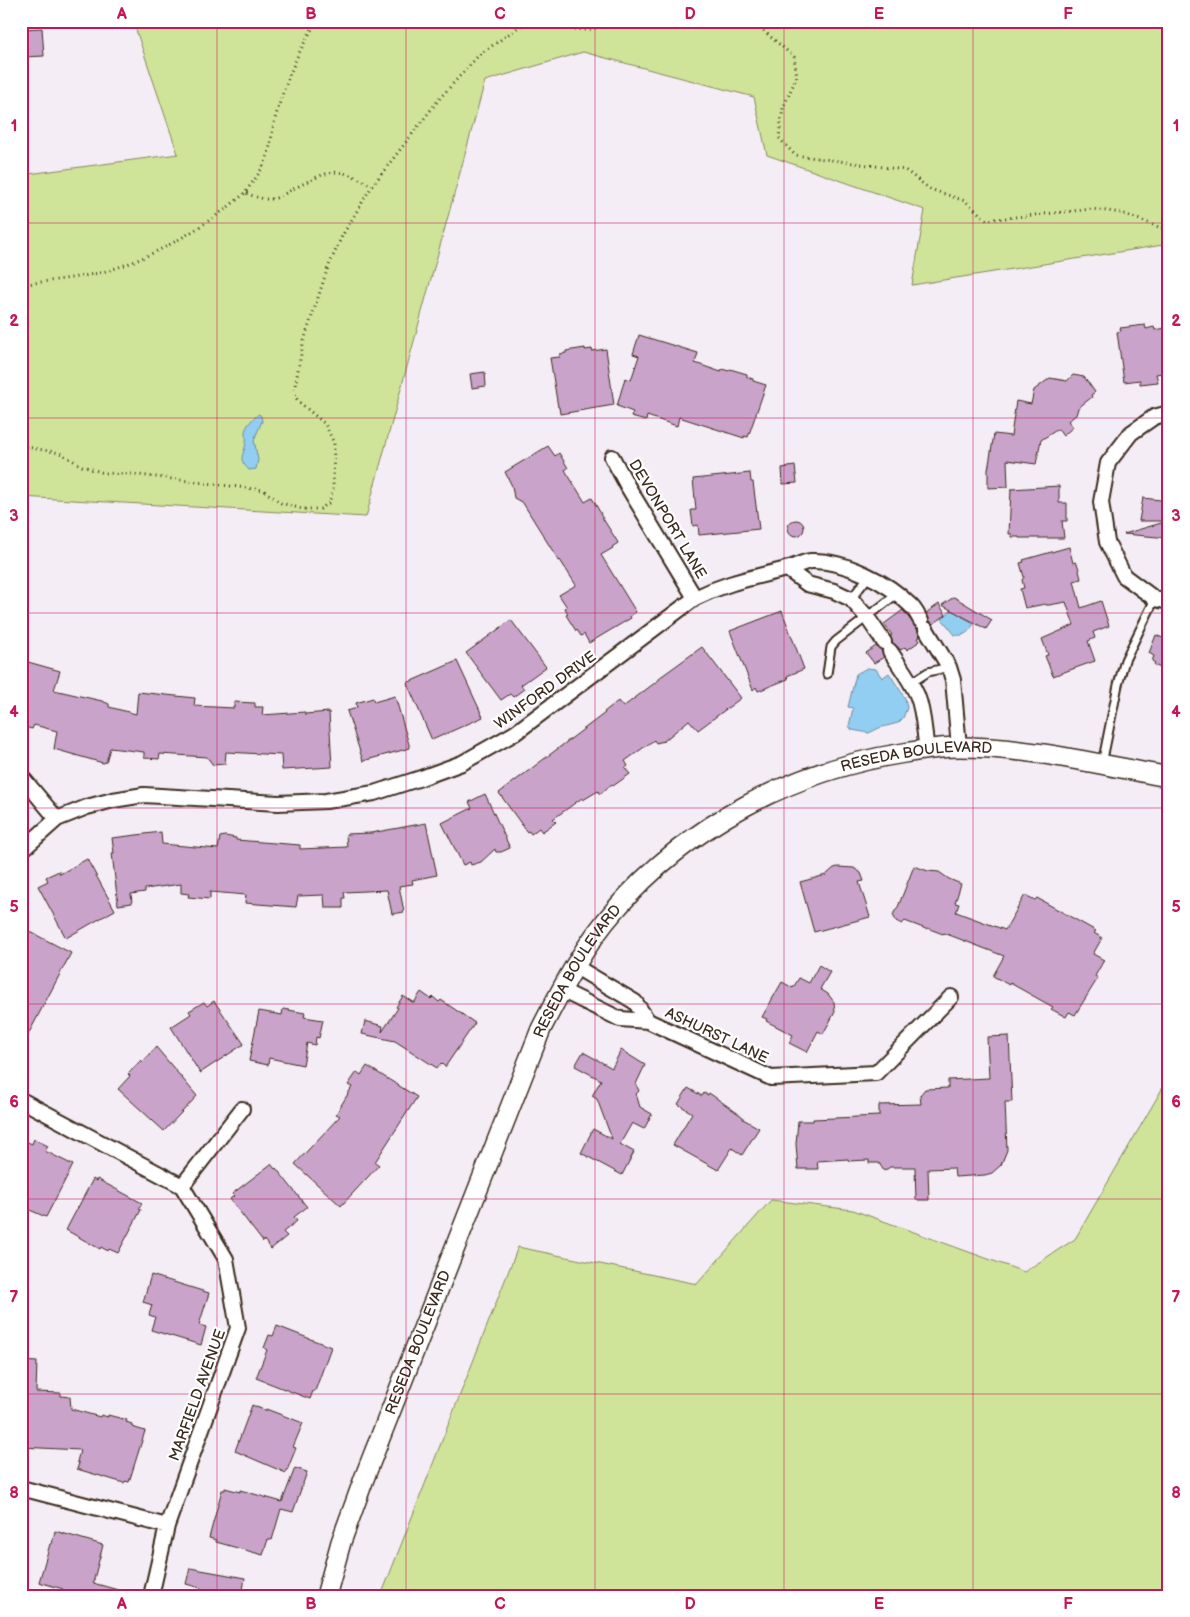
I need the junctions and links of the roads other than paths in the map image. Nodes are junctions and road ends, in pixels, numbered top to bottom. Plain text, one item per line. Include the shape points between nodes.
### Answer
1 (1169, 413) edge
2 (612, 457) dead end
3 (787, 569) junction
4 (869, 576) junction
5 (897, 594) junction
6 (696, 598) junction
7 (851, 599) junction
8 (1162, 601) edge
9 (867, 617) junction
10 (949, 667) junction
11 (827, 674) dead end
12 (911, 683) junction
13 (958, 747) junction
14 (927, 750) junction
15 (1102, 765) junction
16 (21, 776) edge
17 (1169, 778) edge
18 (57, 818) junction
19 (21, 851) edge
20 (576, 967) junction
21 (561, 990) junction
22 (951, 997) dead end
23 (648, 1021) junction
24 (21, 1100) edge
25 (242, 1109) dead end
26 (182, 1186) junction
27 (21, 1488) edge
28 (167, 1526) junction
29 (151, 1596) edge
30 (326, 1596) edge

1 - 8 street via 1154,417 1131,433 1108,463 1101,502 1107,542 1124,576
2 - 6 street, DEVONPORT LANE
3 - 4 street, WINFORD DRIVE via 810,561 839,565
3 - 6 street, WINFORD DRIVE via 746,578
3 - 7 street via 807,584
4 - 5 street, WINFORD DRIVE
4 - 7 lane
5 - 9 lane
5 - 10 street, WINFORD DRIVE via 912,606
6 - 18 street, WINFORD DRIVE via 515,734 462,763 421,778 374,793 326,802 144,796 113,800
7 - 9 street
8 - 15 lane via 1125,660
9 - 11 lane via 831,647
9 - 12 street
10 - 12 lane via 928,672
10 - 13 street, WINFORD DRIVE via 953,680
12 - 14 street via 921,708
13 - 14 main road, RESEDA BOULEVARD
13 - 15 main road, RESEDA BOULEVARD via 1036,752
14 - 20 main road, RESEDA BOULEVARD via 839,766 732,812 673,855 635,888 594,937
15 - 17 main road, RESEDA BOULEVARD
16 - 18 street
18 - 19 street, WINFORD DRIVE
20 - 21 main road, RESEDA BOULEVARD
20 - 23 street, ASHURST LANE via 635,1002
21 - 23 street, ASHURST LANE via 620,1020
21 - 30 main road, RESEDA BOULEVARD via 541,1029 365,1476
22 - 23 street, ASHURST LANE via 876,1073 771,1078
24 - 26 street
25 - 26 street
26 - 28 street, MARFIELD AVENUE via 226,1259 238,1328
27 - 28 street
28 - 29 street, MARFIELD AVENUE

